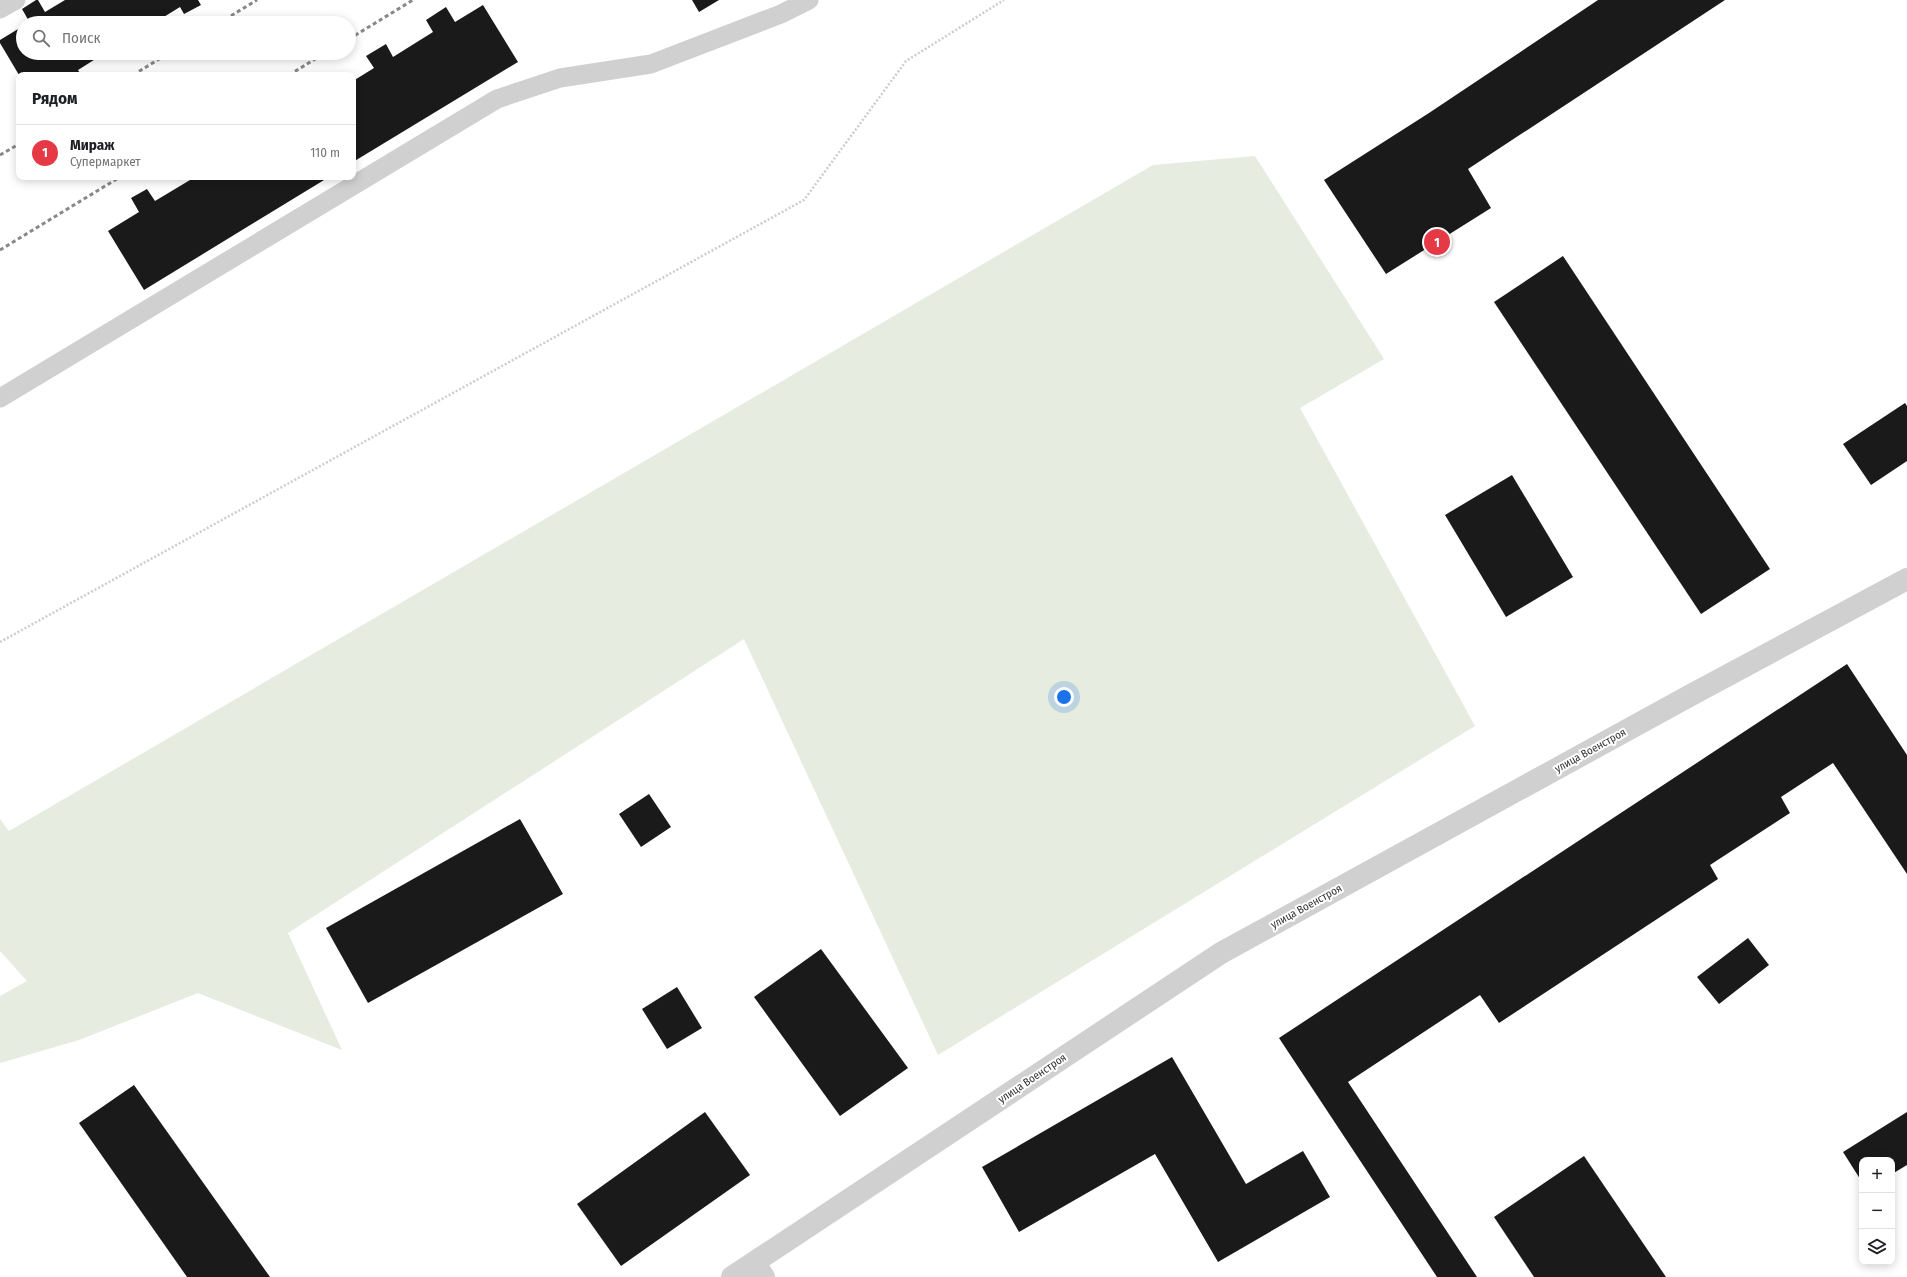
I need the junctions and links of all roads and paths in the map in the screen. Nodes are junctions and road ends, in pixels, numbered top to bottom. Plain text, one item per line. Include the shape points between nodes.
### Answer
1 (16, 0) edge
2 (809, 0) edge
3 (1004, 0) edge
4 (0, 9) edge
5 (0, 398) edge
6 (1907, 579) edge
7 (0, 642) edge
8 (759, 1270) edge
9 (732, 1277) edge

1 - 4 lane
2 - 5 lane via 782,14 651,64 560,78 497,99
3 - 7 path via 906,61 804,200
6 - 8 street, улица Военстроя via 1684,698 1220,953
8 - 9 street, улица Военстроя

